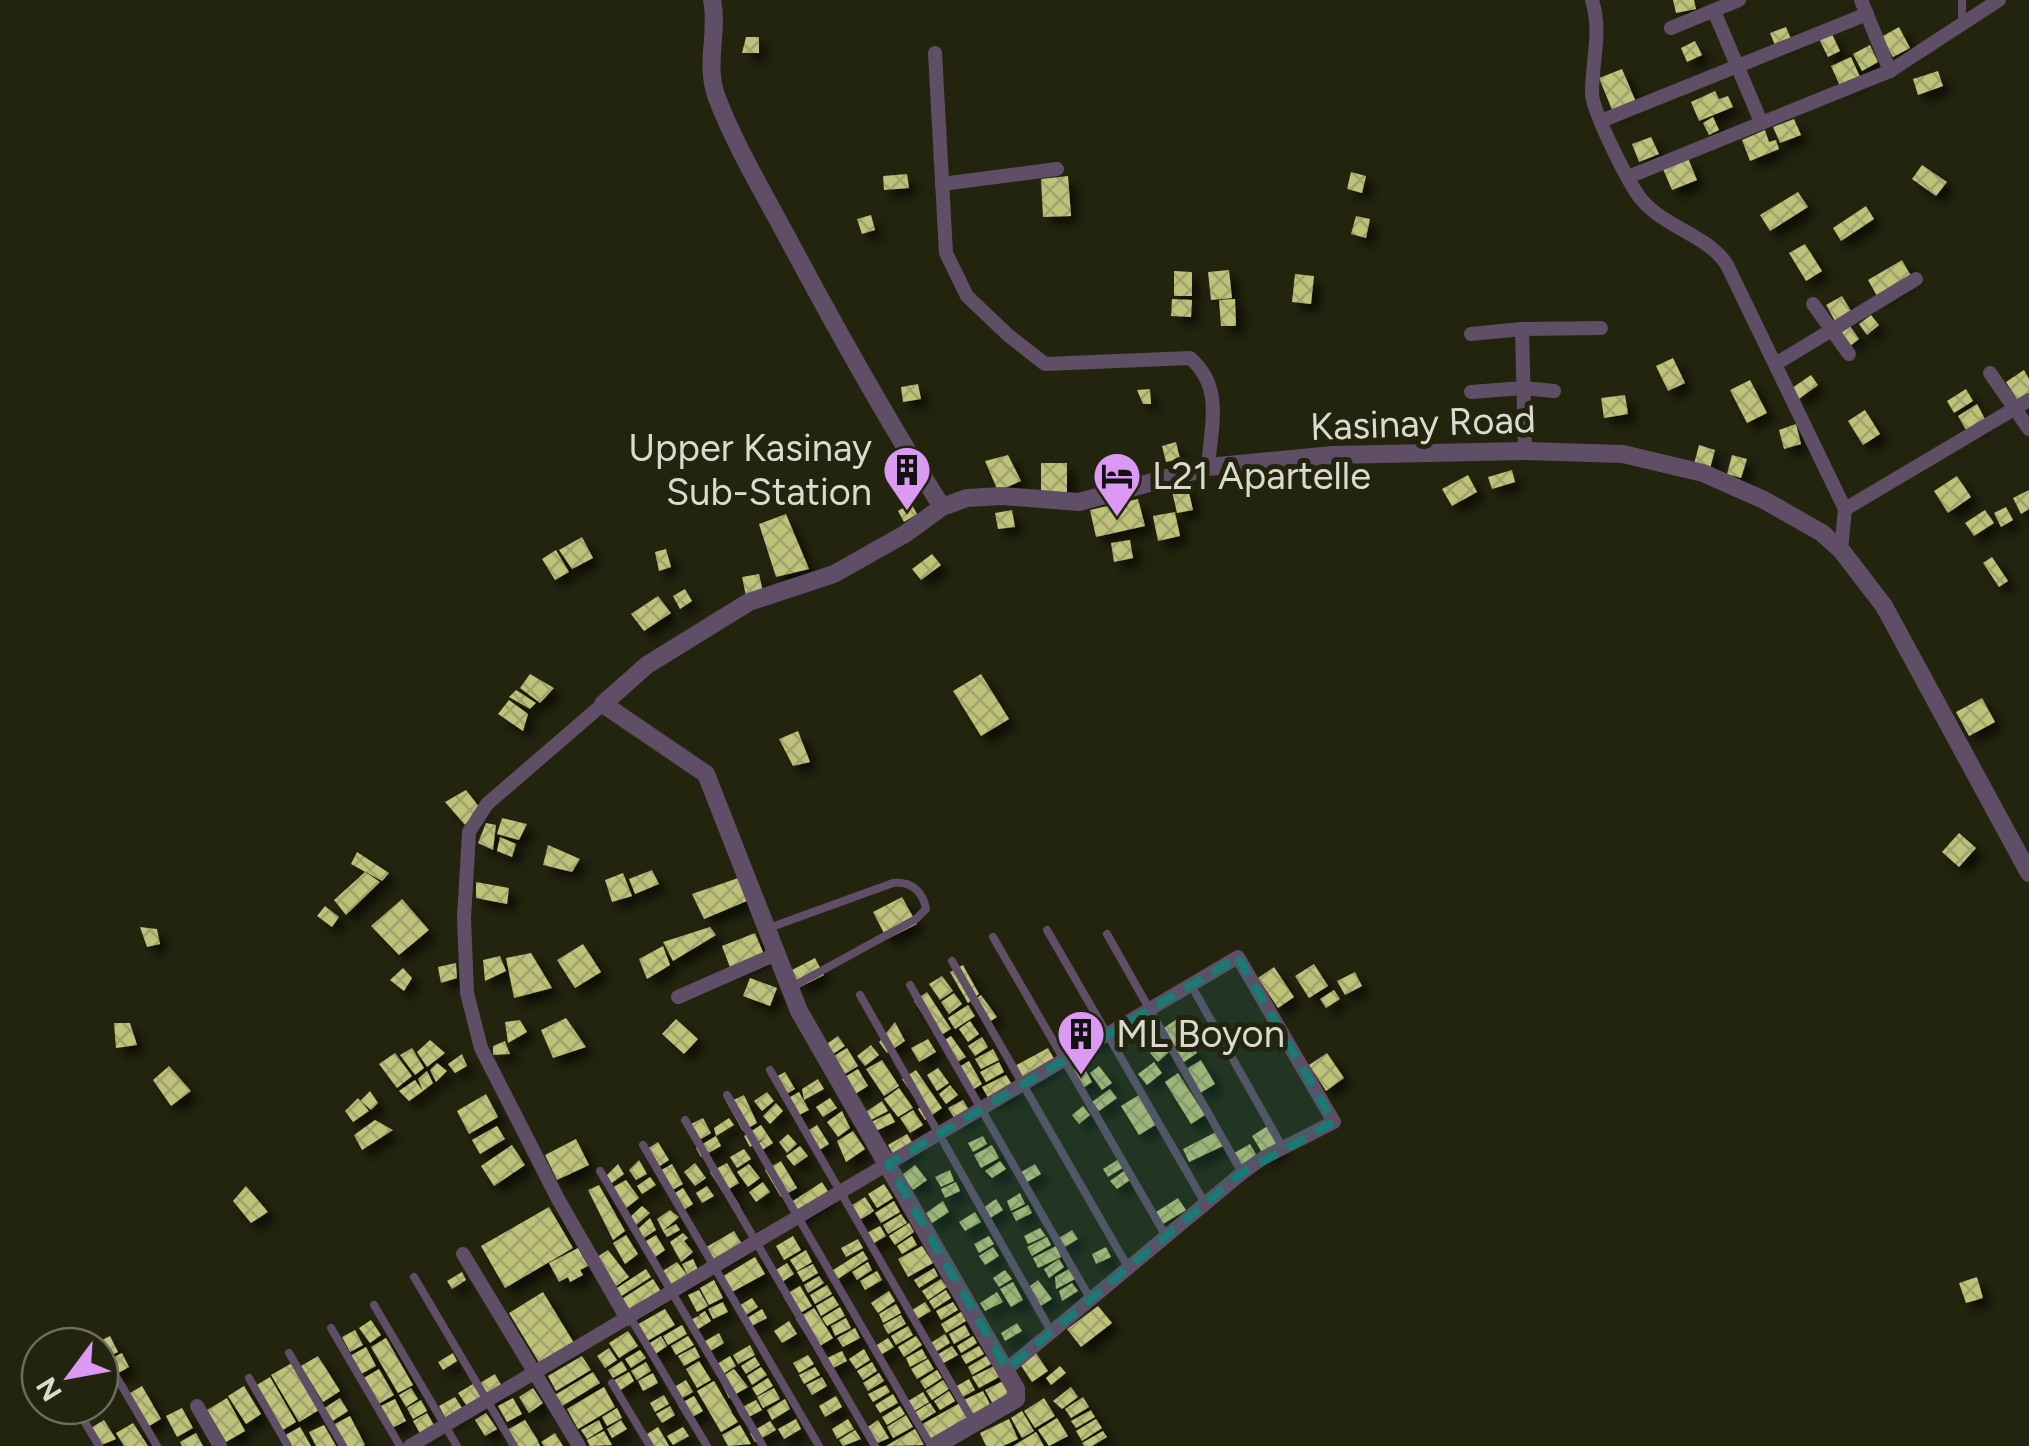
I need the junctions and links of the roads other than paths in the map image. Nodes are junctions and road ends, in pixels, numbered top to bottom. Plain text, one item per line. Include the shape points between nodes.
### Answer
1 (712, 0) edge
2 (1592, 0) edge
3 (1739, 0) edge
4 (1962, 0) edge
5 (2000, 0) edge
6 (1864, 7) edge
7 (1714, 10) junction
8 (1962, 22) junction
9 (1670, 28) dead end
10 (935, 53) dead end
11 (1738, 66) junction
12 (1890, 71) junction
13 (1602, 121) junction
14 (1761, 122) junction
15 (1057, 169) dead end
16 (1628, 177) junction
17 (942, 184) junction
18 (1916, 279) dead end
19 (1813, 304) dead end
20 (1602, 328) dead end
21 (1833, 328) junction
22 (1522, 329) junction
23 (1471, 334) dead end
24 (1849, 354) dead end
25 (1777, 363) junction
26 (1990, 373) dead end
27 (1523, 388) junction
28 (1554, 391) dead end
29 (1471, 392) dead end
30 (2029, 400) edge
31 (2014, 408) junction
32 (2029, 429) edge
33 (1525, 451) junction
34 (1208, 467) junction
35 (942, 507) junction
36 (1845, 508) junction
37 (1840, 550) junction
38 (603, 704) junction
39 (2027, 865) edge
40 (766, 929) junction
41 (1046, 930) dead end
42 (1107, 934) dead end
43 (993, 937) dead end
44 (776, 954) junction
45 (952, 962) dead end
46 (910, 984) dead end
47 (1191, 985) junction
48 (790, 988) junction
49 (860, 996) dead end
50 (678, 997) dead end
51 (1150, 1010) junction
52 (1108, 1035) junction
53 (1064, 1060) junction
54 (770, 1070) dead end
55 (1023, 1084) junction
56 (727, 1095) dead end
57 (982, 1109) junction
58 (685, 1120) dead end
59 (939, 1134) junction
60 (643, 1146) dead end
61 (1283, 1148) junction
62 (888, 1164) junction
63 (600, 1171) dead end
64 (1242, 1173) junction
65 (840, 1192) junction
66 (1206, 1205) junction
67 (798, 1218) junction
68 (1166, 1238) junction
69 (756, 1242) junction
70 (463, 1254) dead end
71 (714, 1267) junction
72 (1130, 1269) junction
73 (414, 1277) dead end
74 (672, 1292) junction
75 (1091, 1300) junction
76 (374, 1305) dead end
77 (628, 1318) junction
78 (331, 1328) dead end
79 (1052, 1333) junction
80 (289, 1353) dead end
81 (1007, 1369) junction
82 (535, 1372) junction
83 (249, 1378) dead end
84 (120, 1383) edge
85 (612, 1384) dead end
86 (488, 1400) junction
87 (197, 1406) dead end
88 (974, 1423) junction
89 (444, 1426) junction
90 (157, 1446) edge
91 (220, 1446) edge
92 (288, 1446) edge
93 (343, 1446) edge
94 (400, 1446) edge
95 (410, 1446) edge
96 (456, 1446) edge
97 (514, 1446) edge
98 (579, 1446) edge
99 (650, 1446) edge
100 (707, 1446) edge
101 (763, 1446) edge
102 (820, 1446) edge
103 (875, 1446) edge
104 (933, 1446) edge

1 - 35 street via 709,62 716,96 874,398
2 - 13 street via 1599,22 1592,98
3 - 7 street
4 - 8 lane
5 - 8 street
6 - 11 street
6 - 12 street
7 - 9 street
7 - 11 street
8 - 12 street
10 - 17 street
11 - 13 street
11 - 14 street
12 - 14 street
13 - 16 street
14 - 16 street
15 - 17 street
16 - 25 street via 1655,214 1718,251
17 - 34 street via 946,253 967,296 1045,364 1190,358 1204,370 1213,391
18 - 21 street
19 - 21 street
20 - 22 street
21 - 24 street
21 - 25 street
22 - 23 street
22 - 27 street
25 - 36 street
26 - 31 street
27 - 28 street
27 - 29 street
27 - 33 street
30 - 31 street
31 - 32 street
31 - 36 street
33 - 34 street, Kasinay Road via 1333,455
33 - 37 street, Kasinay Road via 1623,454 1703,473 1764,500
34 - 35 street, Kasinay Road via 1079,502 1002,496
35 - 38 street via 834,574 749,602 647,664
36 - 37 street
37 - 39 street, Kasinay Road via 1884,606
38 - 40 street via 706,774
38 - 77 street via 487,804 469,832 467,994 482,1048
40 - 44 street
40 - 48 lane via 894,883 924,898 926,910 916,920
41 - 52 lane
42 - 51 lane
43 - 53 lane
44 - 48 street
44 - 50 street
45 - 55 lane
46 - 57 lane
47 - 51 street
47 - 61 lane
47 - 61 street via 1238,957 1334,1122
48 - 62 street
49 - 59 lane
51 - 52 street
51 - 64 lane
52 - 53 street
52 - 66 lane
53 - 55 street
53 - 68 lane
54 - 65 lane
55 - 57 street
55 - 72 lane
56 - 67 lane
57 - 59 street
57 - 75 lane
58 - 69 lane
59 - 62 street
59 - 79 lane
60 - 71 lane
61 - 64 street
62 - 65 street
62 - 81 street
63 - 74 lane
64 - 66 street
65 - 67 street
65 - 88 lane
66 - 68 street
67 - 69 street
67 - 104 lane
68 - 72 street
69 - 71 street
69 - 103 lane
70 - 82 street
71 - 74 street
71 - 102 lane
72 - 75 street
73 - 86 lane
74 - 77 street
74 - 101 lane
75 - 79 street
76 - 89 lane
77 - 82 street
77 - 100 lane
78 - 94 lane
79 - 81 street
80 - 93 lane
81 - 88 street via 1016,1399
82 - 86 street
82 - 98 street
83 - 92 lane
84 - 90 lane
85 - 99 lane
86 - 89 street
86 - 97 lane
87 - 91 street
88 - 104 street
89 - 95 street
89 - 96 lane

